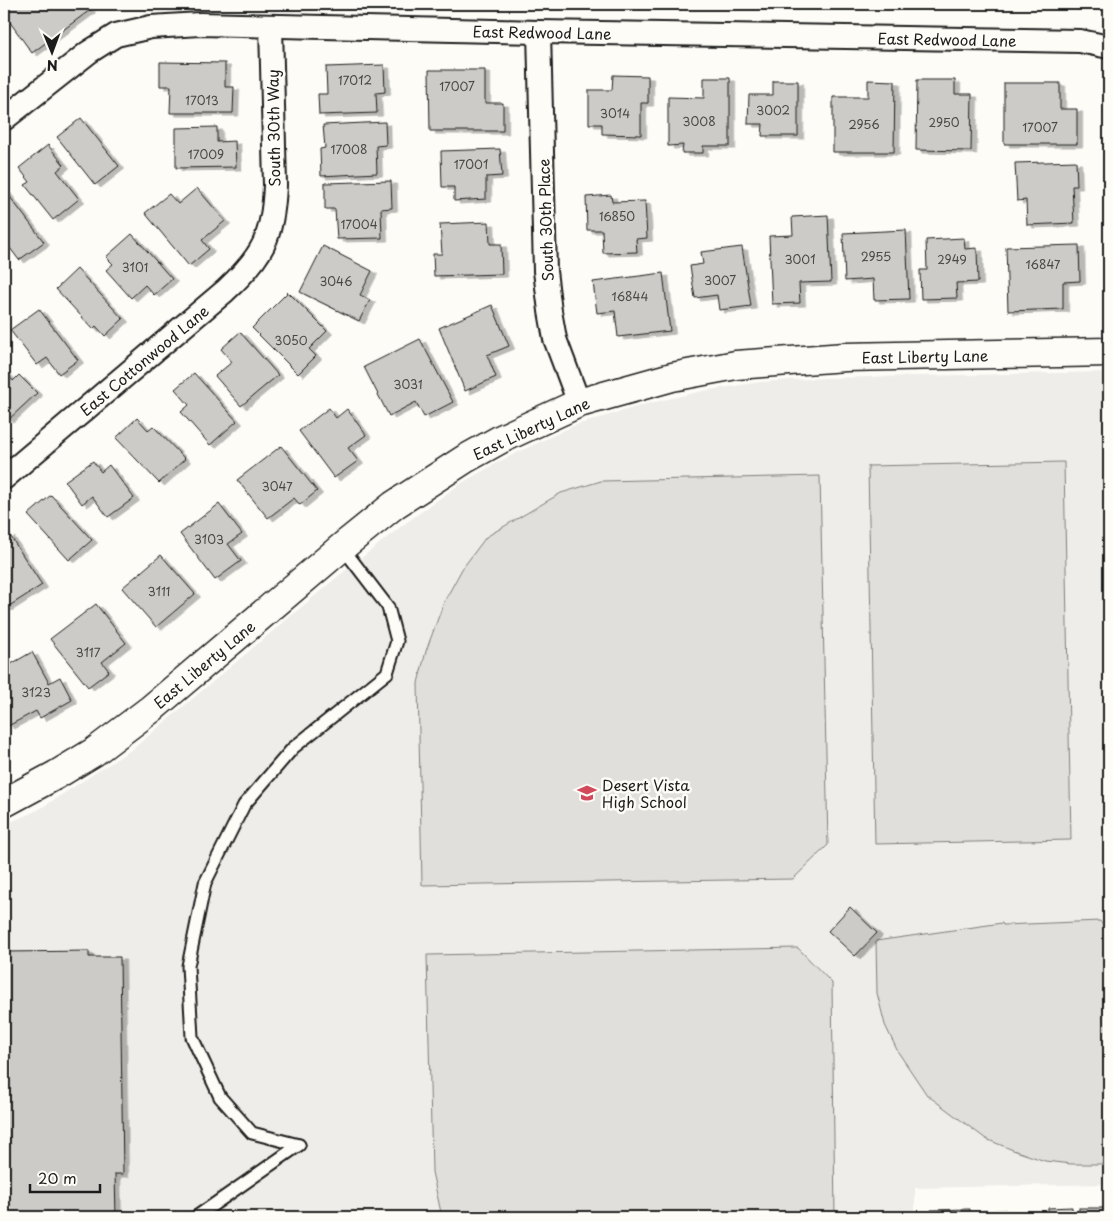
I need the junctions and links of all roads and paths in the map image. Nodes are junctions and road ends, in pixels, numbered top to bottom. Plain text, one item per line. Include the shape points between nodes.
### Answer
1 (271, 26) junction
2 (540, 32) junction
3 (1109, 47) edge
4 (8, 107) edge
5 (270, 230) joint
6 (1109, 352) edge
7 (579, 403) junction
8 (4, 478) edge
9 (342, 546) junction
10 (4, 803) edge
11 (196, 1217) edge

1 - 2 street, East Redwood Lane
1 - 4 street, East Redwood Lane via 190,24 151,27 116,35
1 - 5 street, South 30th Way via 275,185
2 - 3 street, East Redwood Lane via 1080,41
2 - 7 street, South 30th Place via 545,271 555,338
5 - 8 street, East Cottonwood Lane via 248,270
6 - 7 street, East Liberty Lane via 845,357 736,365 672,377
7 - 9 street, East Liberty Lane via 465,458 394,505
9 - 10 street, East Liberty Lane via 145,714 94,752
9 - 11 lane via 388,608 397,642 387,674 293,748 244,805 205,883 188,966 192,1037 220,1097 252,1133 299,1145

